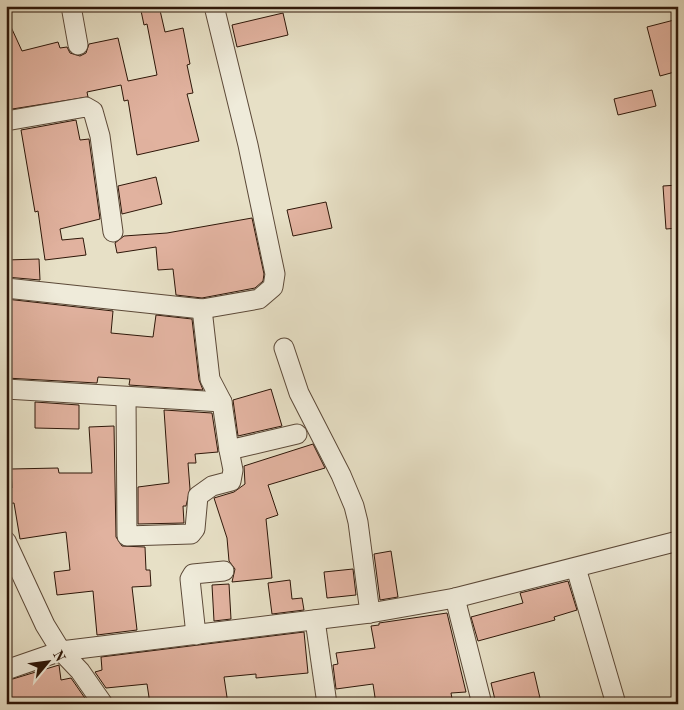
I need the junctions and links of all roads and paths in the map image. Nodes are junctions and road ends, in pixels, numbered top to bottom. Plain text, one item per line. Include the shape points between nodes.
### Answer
1 (71, 6) edge
2 (214, 6) edge
3 (78, 45) dead end
4 (6, 120) edge
5 (113, 232) dead end
6 (6, 288) edge
7 (202, 309) junction
8 (284, 348) dead end
9 (6, 389) edge
10 (126, 397) junction
11 (222, 402) junction
12 (297, 434) dead end
13 (229, 450) junction
14 (6, 541) edge
15 (678, 541) edge
16 (576, 568) junction
17 (224, 570) dead end
18 (455, 598) junction
19 (370, 613) junction
20 (315, 620) junction
21 (196, 635) junction
22 (61, 651) junction
23 (6, 670) edge
24 (103, 704) edge
25 (327, 704) edge
26 (482, 704) edge
27 (616, 704) edge

1 - 3 street
2 - 7 street via 275,274 272,287 259,299
4 - 5 street via 86,106 93,111 100,136
6 - 7 street
7 - 11 street via 210,379
8 - 19 street via 299,393 354,506
9 - 10 street
10 - 11 street
10 - 13 street via 127,536 191,534 195,529 198,496 212,486 231,481 233,470
11 - 13 street
12 - 13 street
14 - 22 street via 45,625
15 - 16 street
16 - 18 street
16 - 27 street
17 - 21 street via 199,572 190,579
18 - 19 street
18 - 26 street
19 - 20 street
20 - 21 street
20 - 25 street
21 - 22 street
22 - 23 street
22 - 24 street

